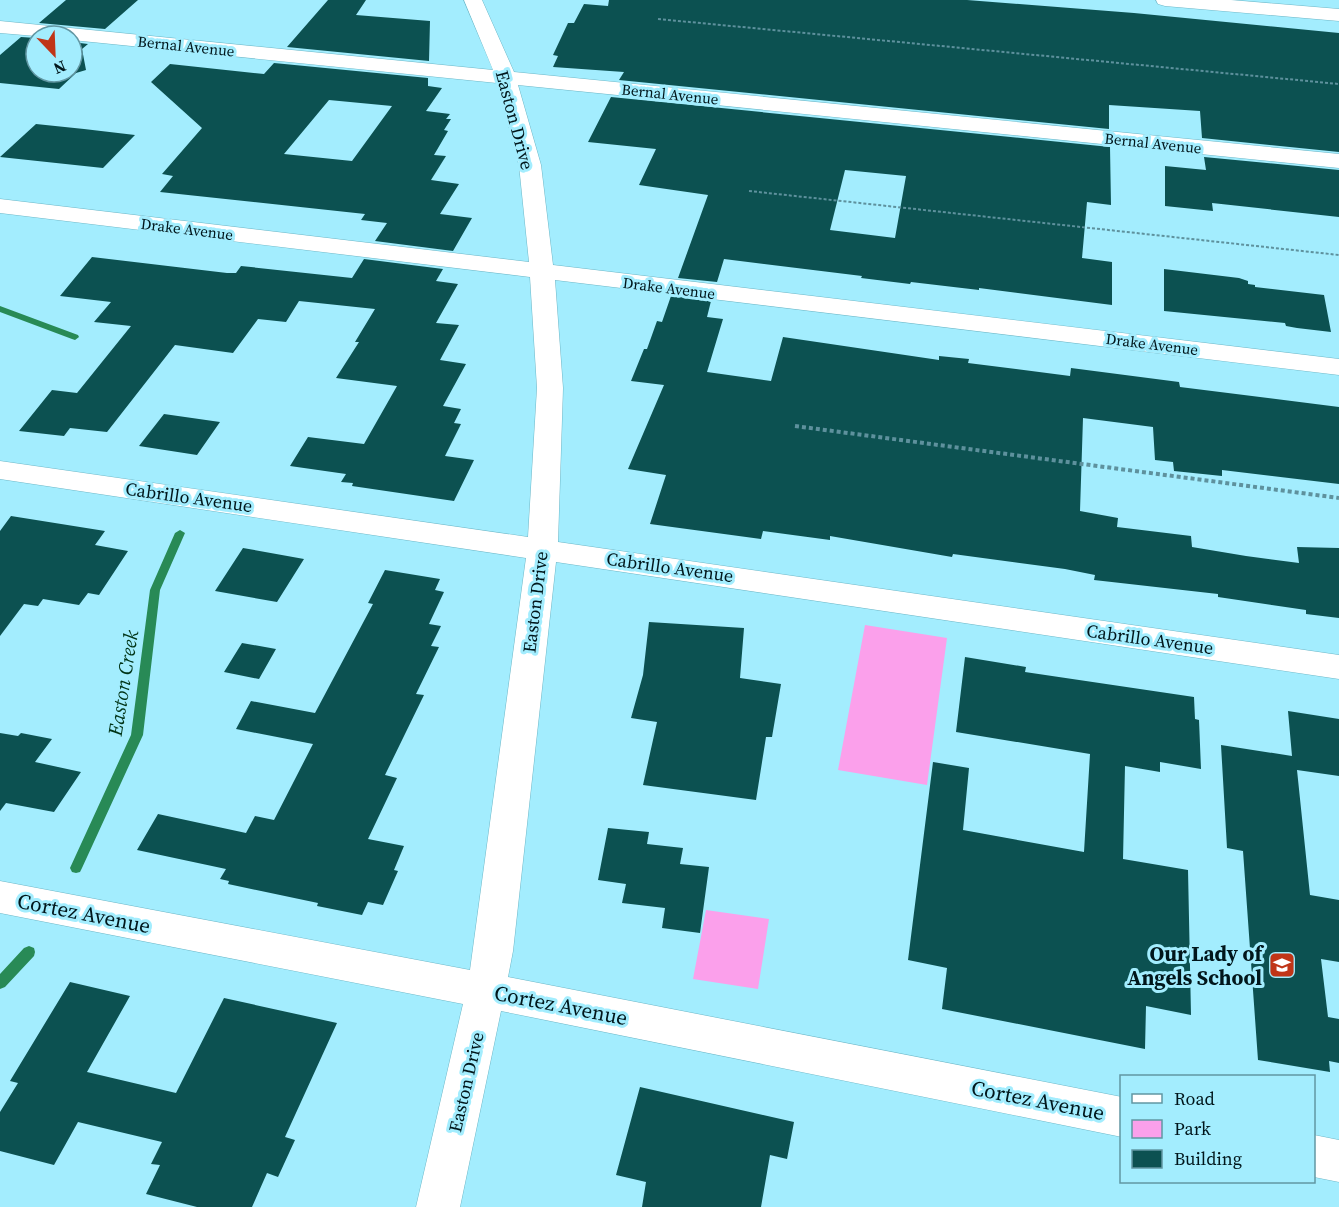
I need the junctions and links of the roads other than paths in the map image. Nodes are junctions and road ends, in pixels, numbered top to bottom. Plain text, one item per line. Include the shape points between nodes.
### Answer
1 (473, 0) edge
2 (1165, 0) edge
3 (1339, 15) edge
4 (0, 27) edge
5 (506, 78) junction
6 (1339, 161) edge
7 (0, 206) edge
8 (542, 272) junction
9 (1339, 366) edge
10 (0, 470) edge
11 (542, 548) junction
12 (1339, 667) edge
13 (0, 897) edge
14 (486, 991) junction
15 (1120, 1117) edge
16 (1315, 1156) edge
17 (1339, 1161) edge
18 (438, 1207) edge

1 - 5 street, Easton Drive
2 - 3 street
4 - 5 street, Bernal Avenue
5 - 6 street, Bernal Avenue
5 - 8 street, Easton Drive via 530,165
7 - 8 street, Drake Avenue
8 - 9 street, Drake Avenue
8 - 11 street, Easton Drive via 550,388
10 - 11 street, Cabrillo Avenue
11 - 12 street, Cabrillo Avenue
11 - 14 street, Easton Drive via 496,939
13 - 14 street, Cortez Avenue
14 - 15 street, Cortez Avenue
14 - 18 street, Easton Drive
16 - 17 street

